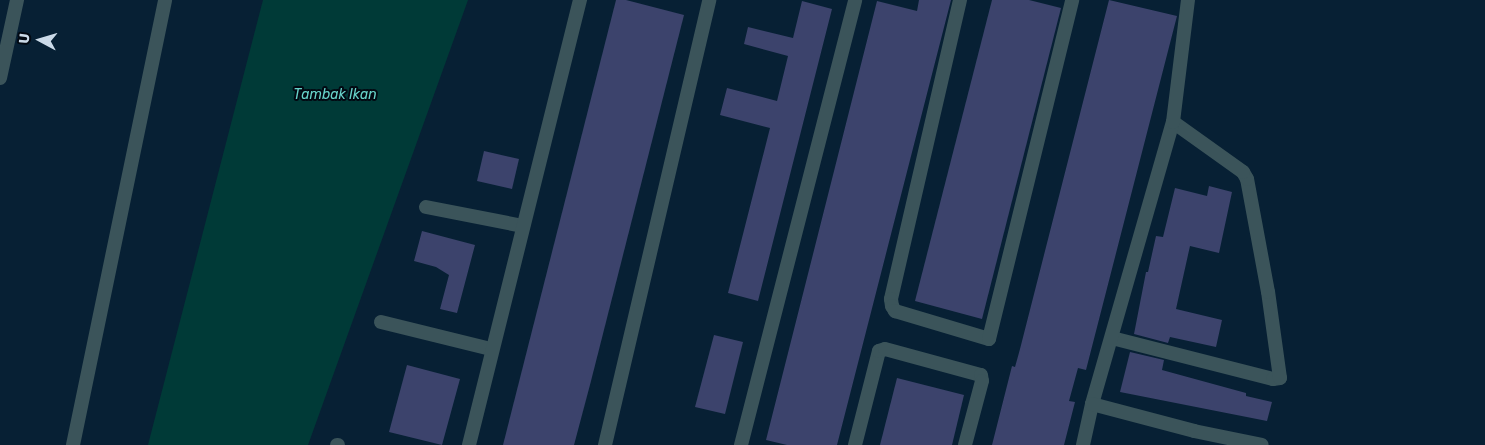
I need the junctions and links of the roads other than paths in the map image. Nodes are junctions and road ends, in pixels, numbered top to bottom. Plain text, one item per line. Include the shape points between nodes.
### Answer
1 (17, 0) edge
2 (165, 0) edge
3 (580, 0) edge
4 (709, 0) edge
5 (855, 0) edge
6 (960, 0) edge
7 (1072, 0) edge
8 (1188, 0) edge
9 (0, 78) edge
10 (1173, 122) junction
11 (426, 207) dead end
12 (523, 226) junction
13 (381, 322) dead end
14 (1112, 338) junction
15 (491, 349) junction
16 (1092, 404) junction
17 (1192, 438) edge
18 (73, 445) edge
19 (469, 445) edge
20 (605, 445) edge
21 (741, 445) edge
22 (855, 445) edge
23 (965, 445) edge
24 (1082, 445) edge
25 (1262, 445) edge

1 - 9 street
2 - 18 street
3 - 12 street
4 - 20 street
5 - 21 street
6 - 7 street via 891,299 895,311 989,339
8 - 10 street
10 - 14 street
10 - 14 street via 1243,172 1246,179 1268,292 1280,378 1273,379
11 - 12 street
12 - 15 street
13 - 15 street
14 - 16 street
15 - 19 street
16 - 17 street
16 - 24 street
17 - 25 street
22 - 23 street via 879,350 885,348 981,375

